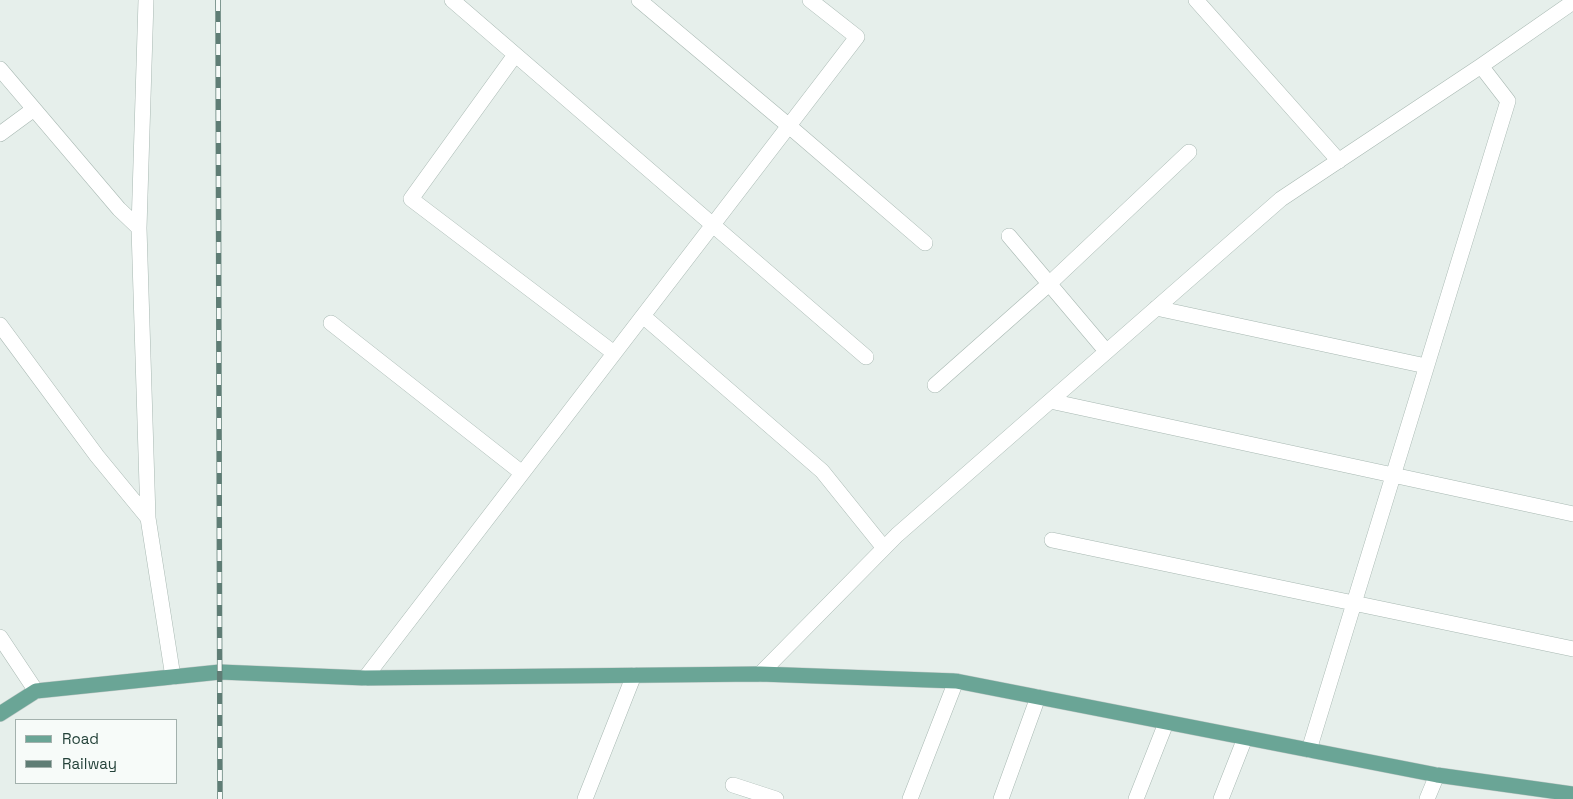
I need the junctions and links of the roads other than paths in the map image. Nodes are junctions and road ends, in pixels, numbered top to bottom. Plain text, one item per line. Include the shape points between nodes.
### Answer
1 (146, 0) edge
2 (452, 0) edge
3 (639, 0) edge
4 (810, 0) edge
5 (1196, 0) edge
6 (1573, 2) edge
7 (515, 55) junction
8 (1481, 66) junction
9 (0, 69) edge
10 (34, 109) junction
11 (789, 126) junction
12 (0, 134) edge
13 (1190, 152) dead end
14 (1339, 161) junction
15 (712, 225) junction
16 (139, 228) junction
17 (1008, 236) dead end
18 (925, 243) dead end
19 (1049, 284) junction
20 (1156, 308) junction
21 (643, 316) junction
22 (331, 323) dead end
23 (0, 325) edge
24 (1106, 351) junction
25 (614, 353) junction
26 (866, 357) dead end
27 (1426, 366) junction
28 (935, 385) dead end
29 (1050, 401) junction
30 (522, 474) junction
31 (1393, 476) junction
32 (1573, 514) edge
33 (148, 518) junction
34 (1052, 540) dead end
35 (884, 548) junction
36 (1354, 603) junction
37 (0, 637) edge
38 (1573, 649) edge
39 (760, 674) junction
40 (634, 675) junction
41 (173, 677) junction
42 (365, 678) junction
43 (956, 681) junction
44 (36, 690) junction
45 (1038, 697) junction
46 (0, 714) edge
47 (1166, 723) junction
48 (1245, 738) junction
49 (1309, 750) junction
50 (1437, 776) junction
51 (733, 785) dead end
52 (1573, 794) edge
53 (585, 799) edge
54 (776, 799) edge
55 (910, 799) edge
56 (1001, 799) edge
57 (1136, 799) edge
58 (1221, 799) edge
59 (1427, 799) edge

1 - 16 street
2 - 7 street
3 - 11 street
4 - 11 street via 857,37
5 - 14 street
6 - 8 street
7 - 15 street
7 - 25 street via 411,199
8 - 14 street
8 - 27 street via 1508,101
9 - 10 street
10 - 12 street
10 - 16 street
11 - 15 street
11 - 18 street
13 - 19 street
14 - 20 street via 1281,199
15 - 21 street
15 - 26 street
16 - 33 street
17 - 19 street
19 - 24 street
19 - 28 street
20 - 24 street
20 - 27 street
21 - 25 street
21 - 35 street via 822,471
22 - 30 street
23 - 33 street via 97,456
24 - 29 street
25 - 30 street
27 - 31 street
29 - 31 street
29 - 35 street
30 - 42 street
31 - 32 street
31 - 36 street
33 - 41 street
34 - 36 street
35 - 39 street
36 - 38 street
36 - 49 street
37 - 44 street
39 - 40 main road
39 - 43 main road
40 - 42 main road
40 - 53 street
41 - 42 main road via 220,672
41 - 44 main road
43 - 45 main road
43 - 55 street
44 - 46 main road
45 - 47 main road
45 - 56 street
47 - 48 main road
47 - 57 street
48 - 49 main road
48 - 58 street
49 - 50 main road
50 - 52 main road
50 - 59 street
51 - 54 street

